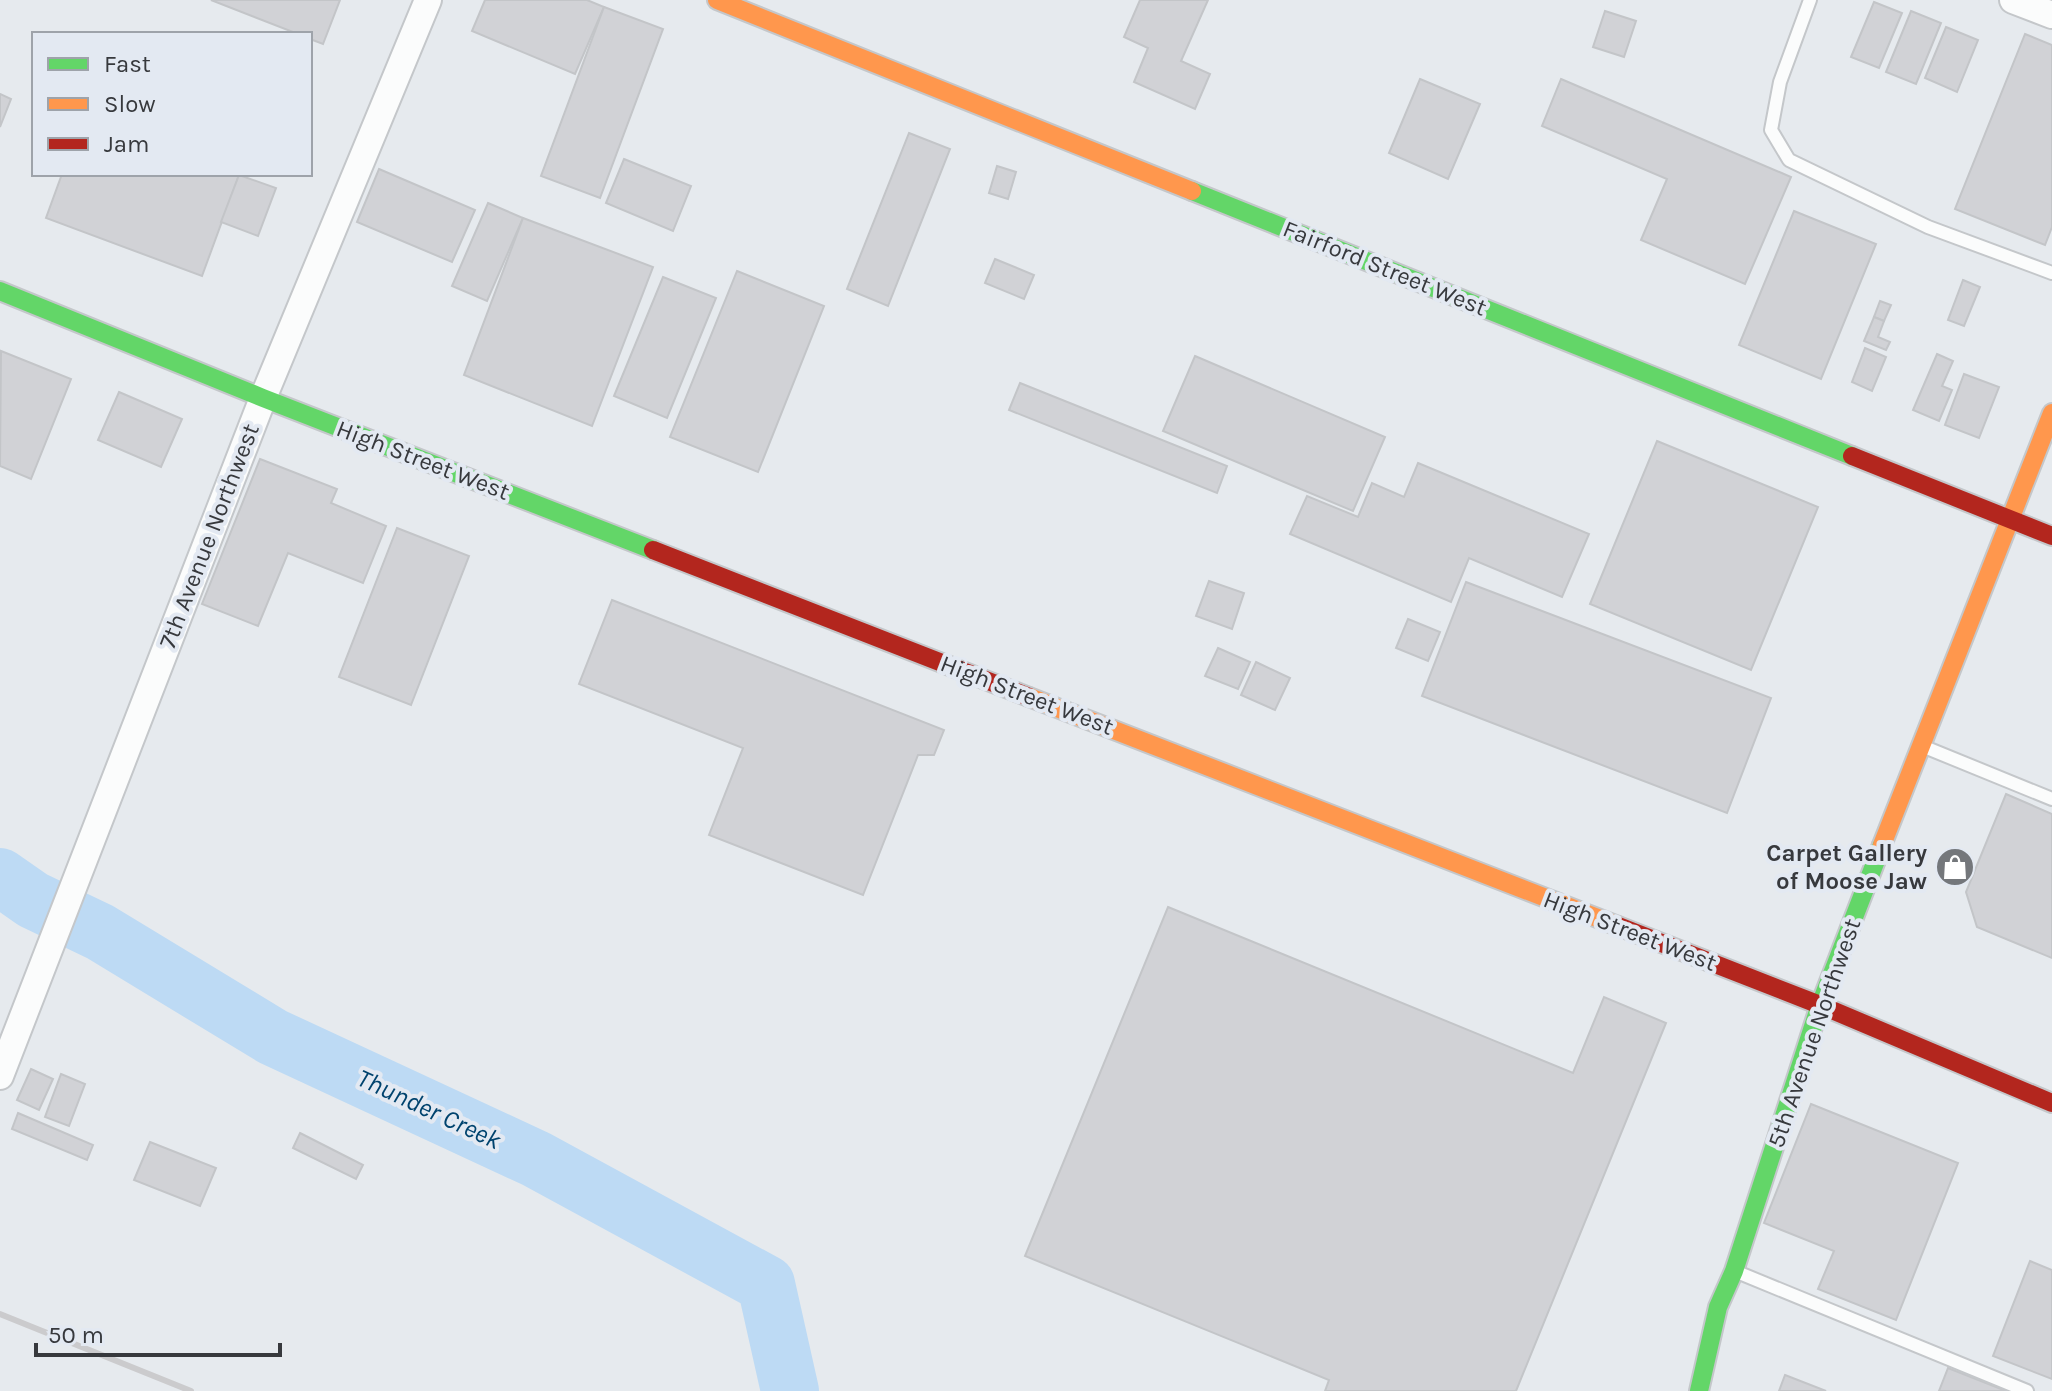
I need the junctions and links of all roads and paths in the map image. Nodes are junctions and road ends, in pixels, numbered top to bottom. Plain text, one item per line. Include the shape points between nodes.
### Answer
1 (428, 0) edge
2 (717, 0) edge
3 (1810, 0) edge
4 (2013, 0) edge
5 (2052, 15) edge
6 (2052, 273) edge
7 (0, 291) edge
8 (263, 398) junction
9 (2052, 413) edge
10 (2008, 519) junction
11 (2052, 536) edge
12 (1920, 745) junction
13 (2052, 799) edge
14 (1820, 1005) junction
15 (0, 1076) edge
16 (2052, 1103) edge
17 (1734, 1271) junction
18 (1699, 1391) edge
19 (2027, 1391) edge

1 - 8 street, 7th Avenue Northwest
2 - 10 street, Fairford Street West
3 - 6 lane via 1780,82 1771,130 1789,160 1928,227
4 - 5 street
7 - 8 street, High Street West
8 - 14 street, High Street West
8 - 15 street, 7th Avenue Northwest
9 - 10 street, 5th Avenue Northwest
10 - 11 street, Fairford Street West
10 - 12 street, 5th Avenue Northwest
12 - 13 lane
12 - 14 street, 5th Avenue Northwest
14 - 16 street, High Street West
14 - 17 street, 5th Avenue Northwest
17 - 18 street, 5th Avenue Northwest via 1718,1307
17 - 19 lane

